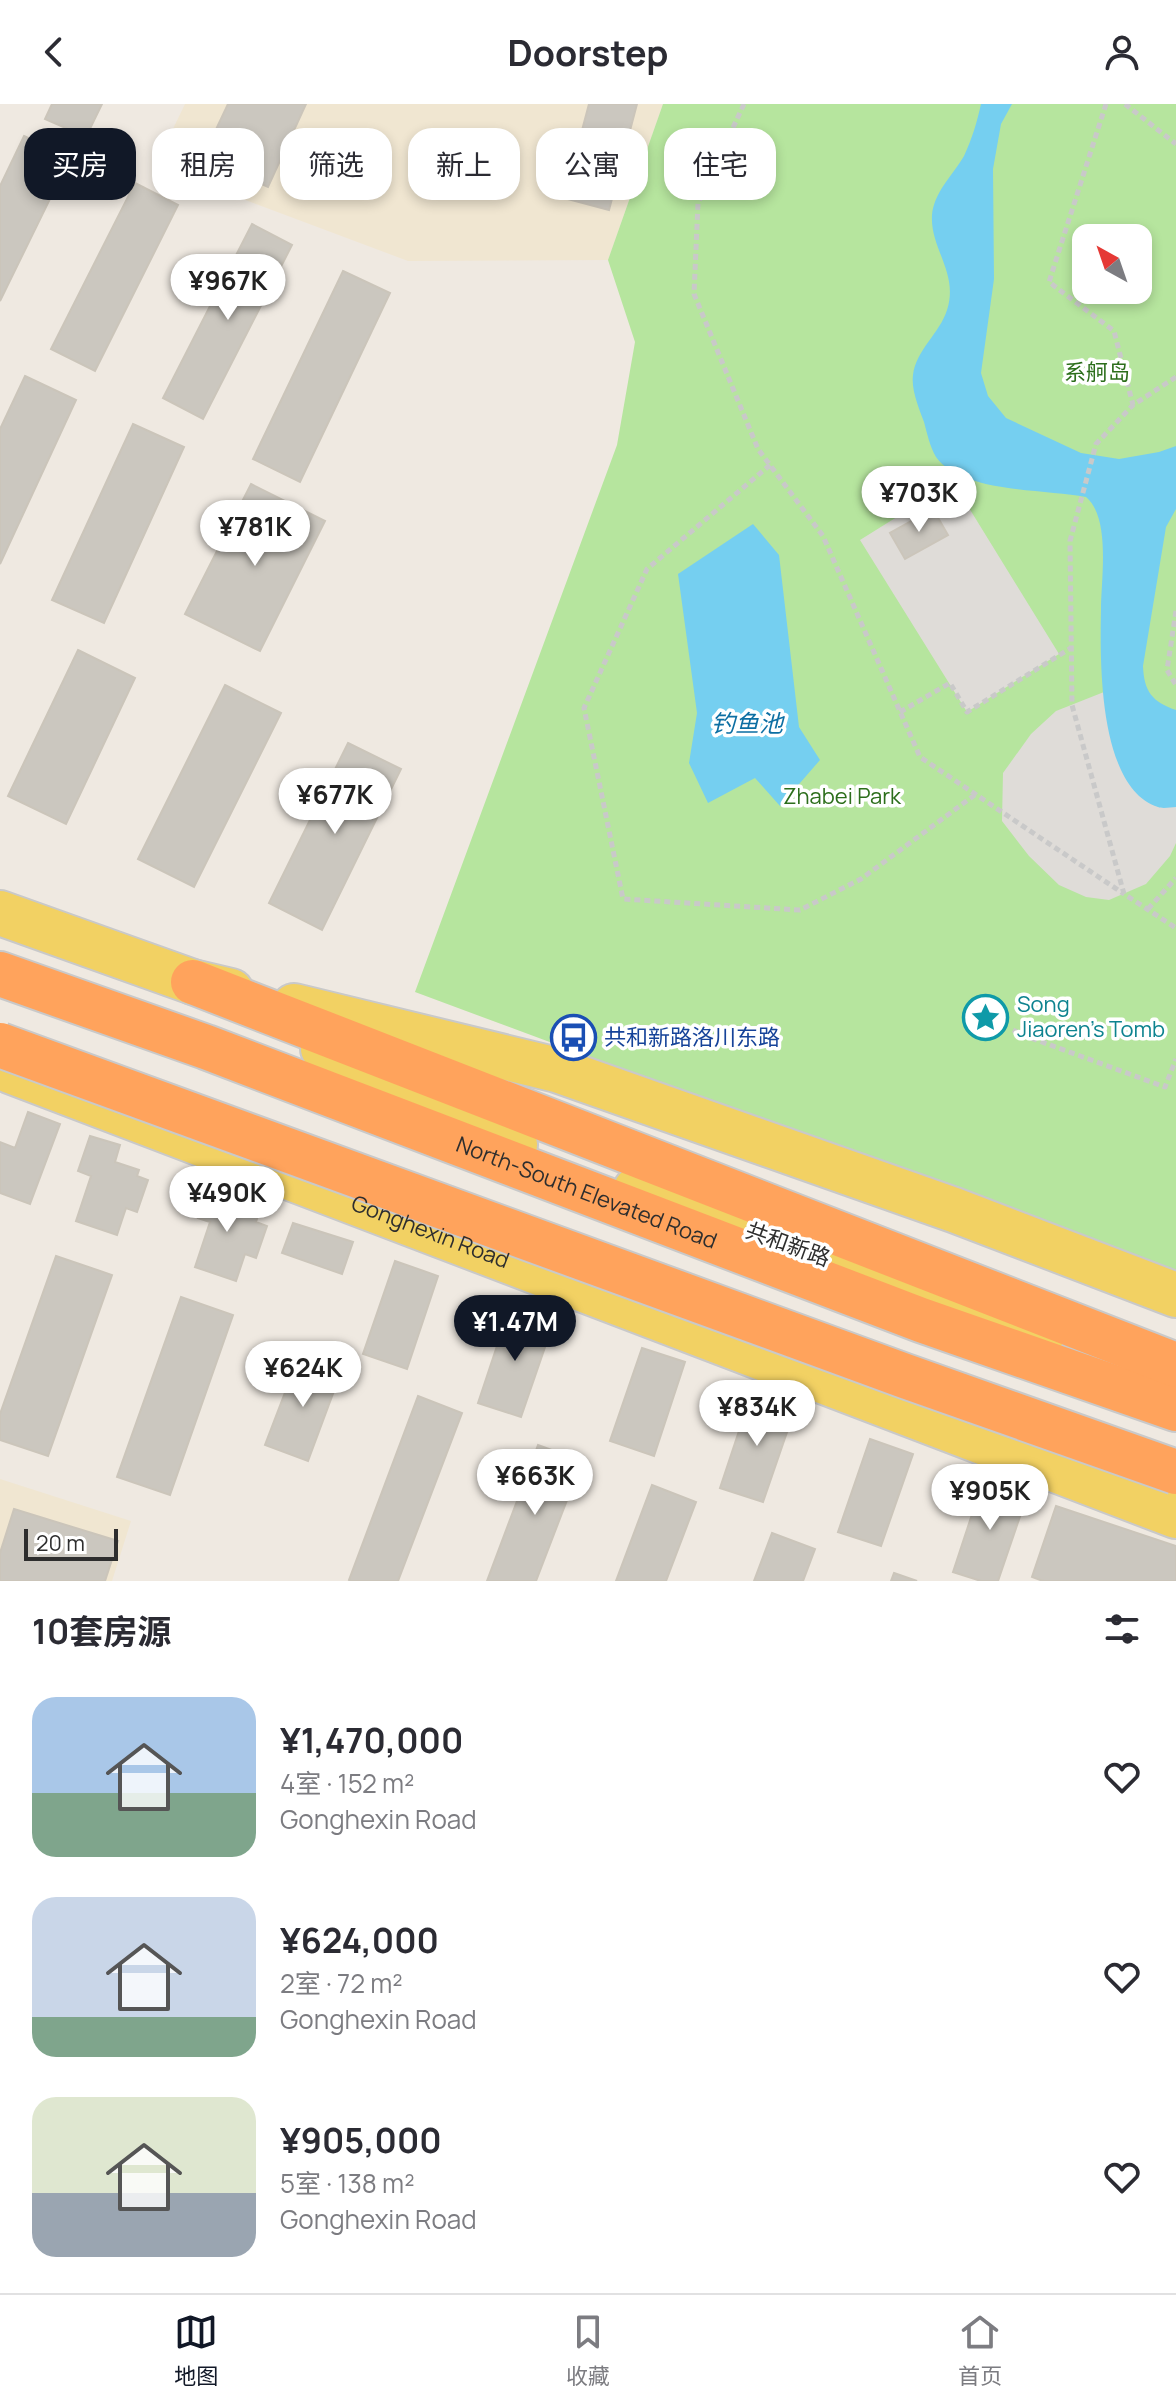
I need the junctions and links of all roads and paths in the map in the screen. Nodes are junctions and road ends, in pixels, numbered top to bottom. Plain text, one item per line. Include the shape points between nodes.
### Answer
1 (744, 104) edge
2 (1106, 104) edge
3 (1125, 104) edge
4 (1176, 144) edge
5 (1176, 377) edge
6 (1133, 405) junction
7 (770, 465) junction
8 (1176, 611) edge
9 (1071, 648) junction
10 (1176, 685) edge
11 (900, 712) junction
12 (976, 794) junction
13 (1176, 878) edge
14 (1124, 894) junction
15 (1148, 909) junction
16 (0, 913) edge
17 (1176, 928) edge
18 (0, 974) edge
19 (193, 982) junction
20 (1013, 1030) dead end
21 (0, 1045) edge
22 (1176, 1059) edge
23 (0, 1067) edge
24 (1176, 1295) edge
25 (1176, 1365) edge
26 (1176, 1383) edge
27 (1176, 1409) edge
28 (1176, 1472) edge
29 (1176, 1516) edge

1 - 7 path via 698,203 694,294 758,449
2 - 6 path via 1049,282 1114,331
3 - 4 path
5 - 6 path
6 - 9 path via 1096,444 1080,501 1070,541
7 - 11 path via 823,536
7 - 12 path via 647,569 584,708 623,899 800,910 861,879
8 - 10 path via 1167,670
9 - 11 path via 967,712 950,683
9 - 14 path via 1072,705
11 - 12 path via 920,757
12 - 14 path
13 - 15 path
14 - 15 path
15 - 17 path
16 - 19 main road
18 - 27 highway, North-South Elevated Road via 206,1047 921,1320
19 - 24 main road via 557,1070 954,1210
19 - 25 highway
19 - 26 main road, 共和新路 via 496,1139
20 - 22 path via 1165,1087
21 - 28 highway, bridge
23 - 29 main road, Gonghexin Road

